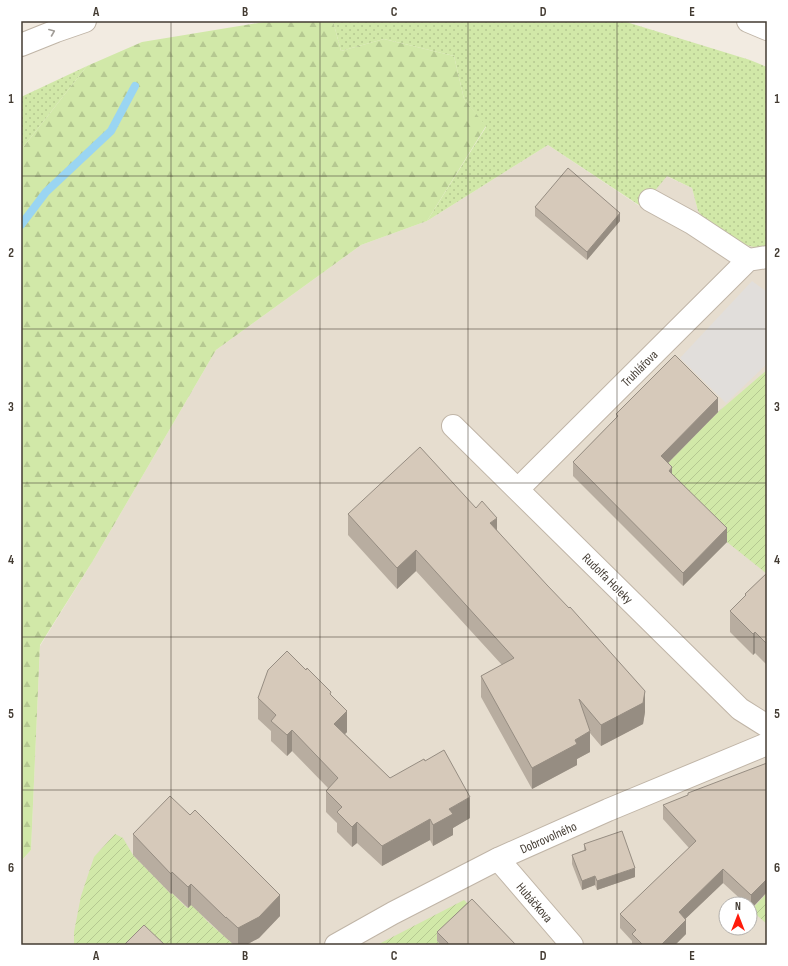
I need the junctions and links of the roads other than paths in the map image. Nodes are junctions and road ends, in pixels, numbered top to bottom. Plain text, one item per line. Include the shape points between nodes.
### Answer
1 (85, 21) edge
2 (748, 21) edge
3 (767, 29) edge
4 (21, 46) edge
5 (650, 200) dead end
6 (760, 258) edge
7 (453, 426) dead end
8 (518, 489) junction
9 (767, 726) edge
10 (767, 744) edge
11 (498, 859) junction
12 (336, 945) edge
13 (572, 945) edge

4 -> 1 street
2 - 3 street
5 - 6 street
6 - 8 street, Truhlářova
7 - 8 street, Rudolfa Holeky
8 - 9 street, Rudolfa Holeky via 740,709
10 - 11 street, Dobrovolného
11 - 12 street, Dobrovolného
11 - 13 street, Hubáčkova

